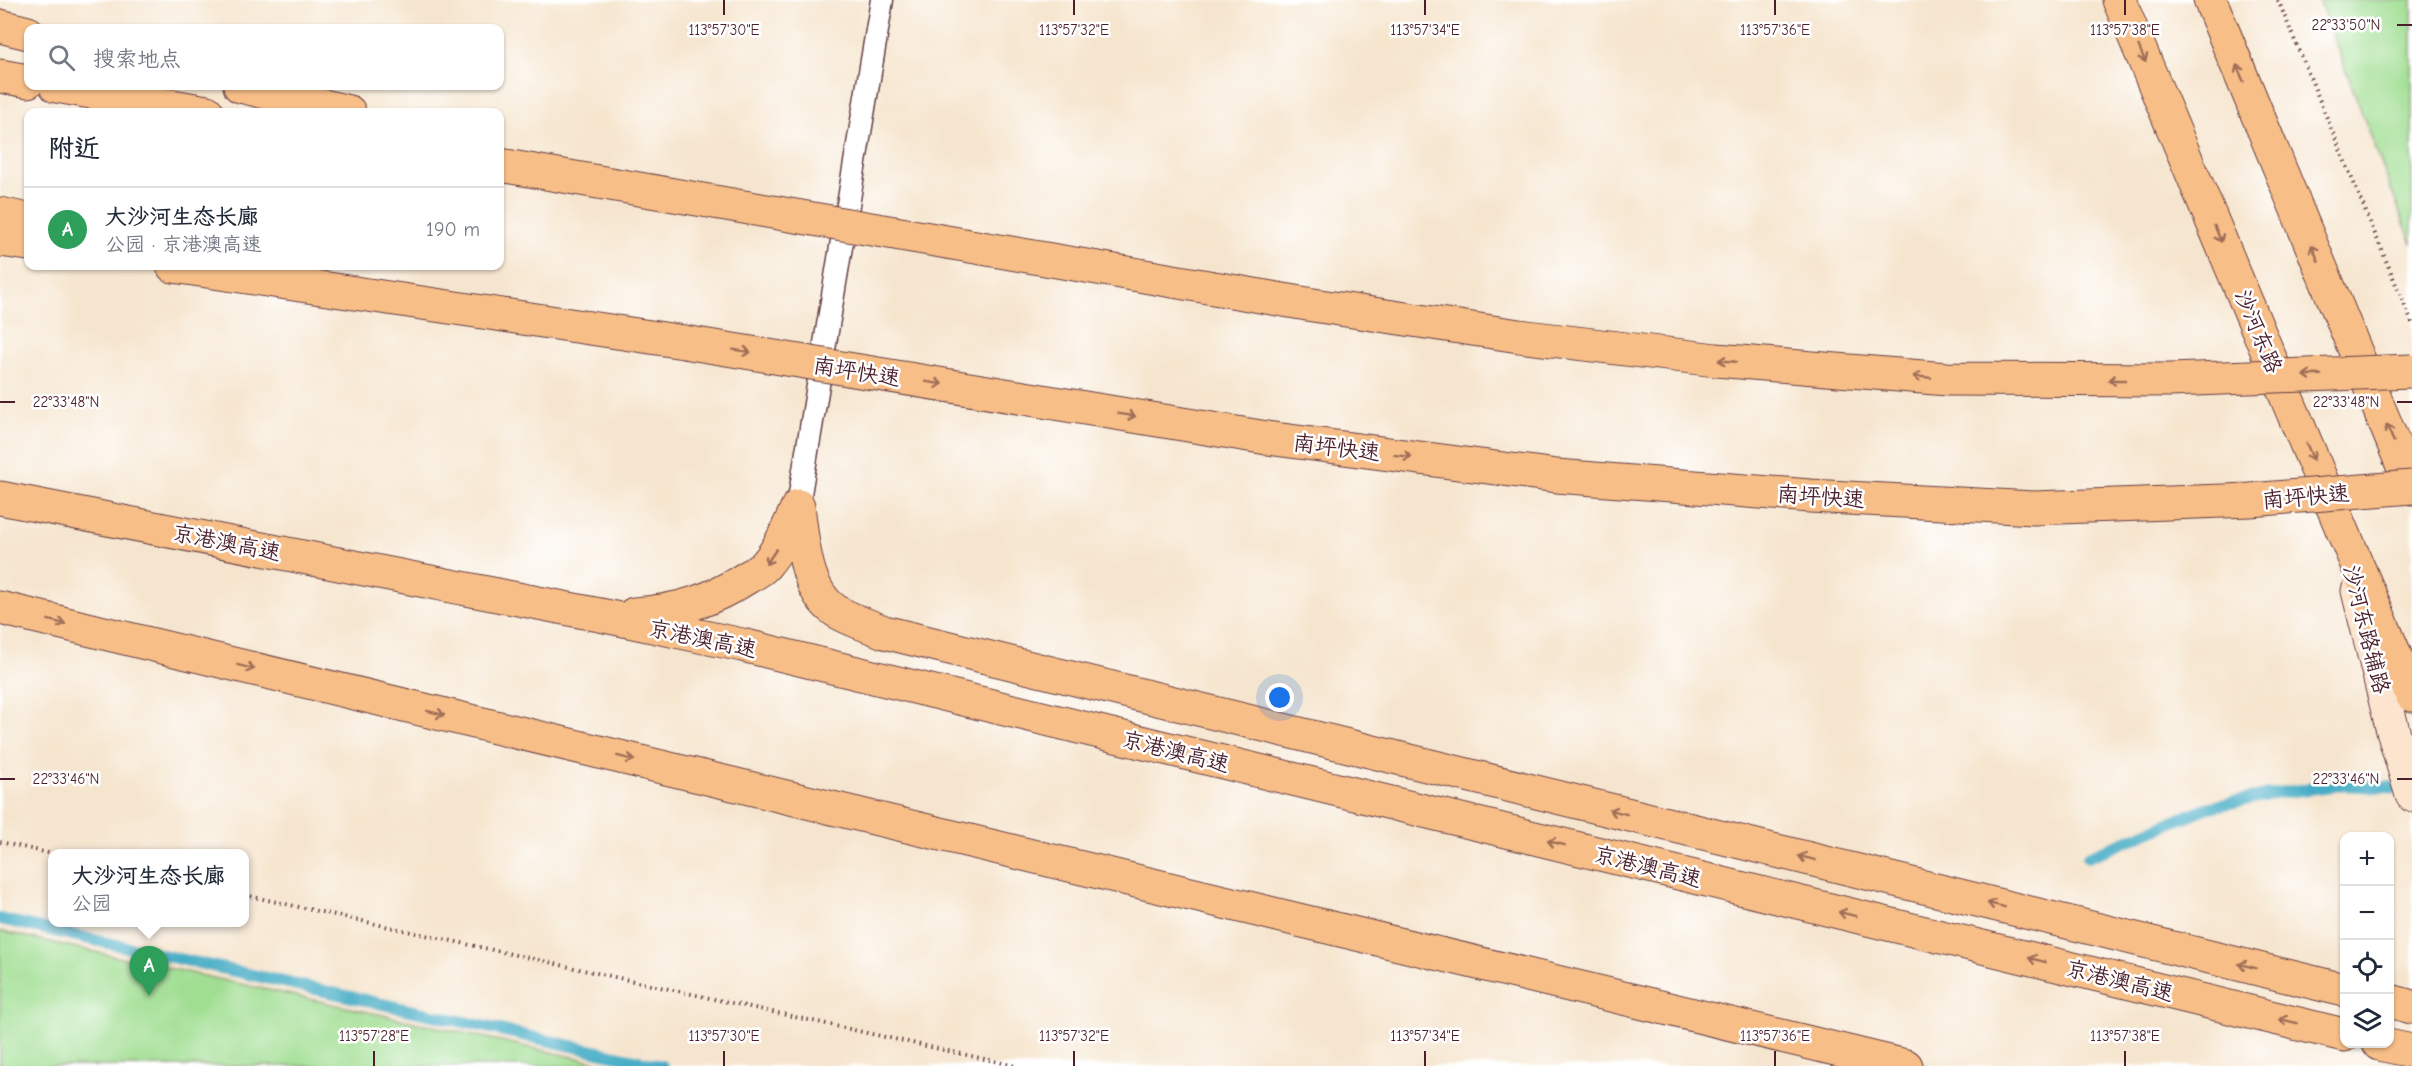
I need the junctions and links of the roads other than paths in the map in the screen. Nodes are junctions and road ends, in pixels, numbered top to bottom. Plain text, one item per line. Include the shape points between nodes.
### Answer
1 (882, 0) edge
2 (2119, 0) edge
3 (2210, 0) edge
4 (0, 26) edge
5 (24, 32) edge
6 (0, 76) edge
7 (24, 80) edge
8 (79, 90) edge
9 (257, 90) edge
10 (184, 108) edge
11 (332, 108) edge
12 (504, 151) edge
13 (504, 166) edge
14 (718, 204) junction
15 (0, 214) edge
16 (24, 219) edge
17 (0, 240) edge
18 (24, 243) edge
19 (200, 270) edge
20 (296, 270) edge
21 (684, 342) junction
22 (2412, 371) edge
23 (2412, 487) edge
24 (0, 498) edge
25 (798, 506) junction
26 (2343, 531) junction
27 (0, 608) edge
28 (605, 616) junction
29 (2412, 695) edge
30 (2412, 795) edge
31 (2340, 989) edge
32 (2394, 1002) edge
33 (2412, 1007) edge
34 (2340, 1034) edge
35 (2394, 1047) edge
36 (2412, 1051) edge
37 (1906, 1066) edge

1 - 25 lane
2 -> 26 main road, 沙河东路
23 -> 3 main road
4 - 5 main road
6 - 7 main road
8 - 10 main road
9 - 11 main road
12 - 14 main road, bridge
13 - 14 main road, bridge
22 -> 14 main road, bridge via 2170,380 1947,379 1716,360 1313,305
15 - 16 main road
17 - 18 main road
19 - 21 main road
20 - 21 main road, 南坪快速
21 -> 23 main road, 南坪快速, bridge via 1267,438 1557,476 1810,496 2034,508 2250,500
24 - 28 main road, 京港澳高速
25 -> 28 main road via 766,565 732,588 693,605
31 -> 25 main road via 884,632 839,614 819,595 807,565
26 - 29 main road, 沙河东路
26 - 30 main road, 沙河东路辅路
27 -> 37 main road
34 -> 28 main road, 京港澳高速 via 742,645
32 - 33 main road
35 - 36 main road

